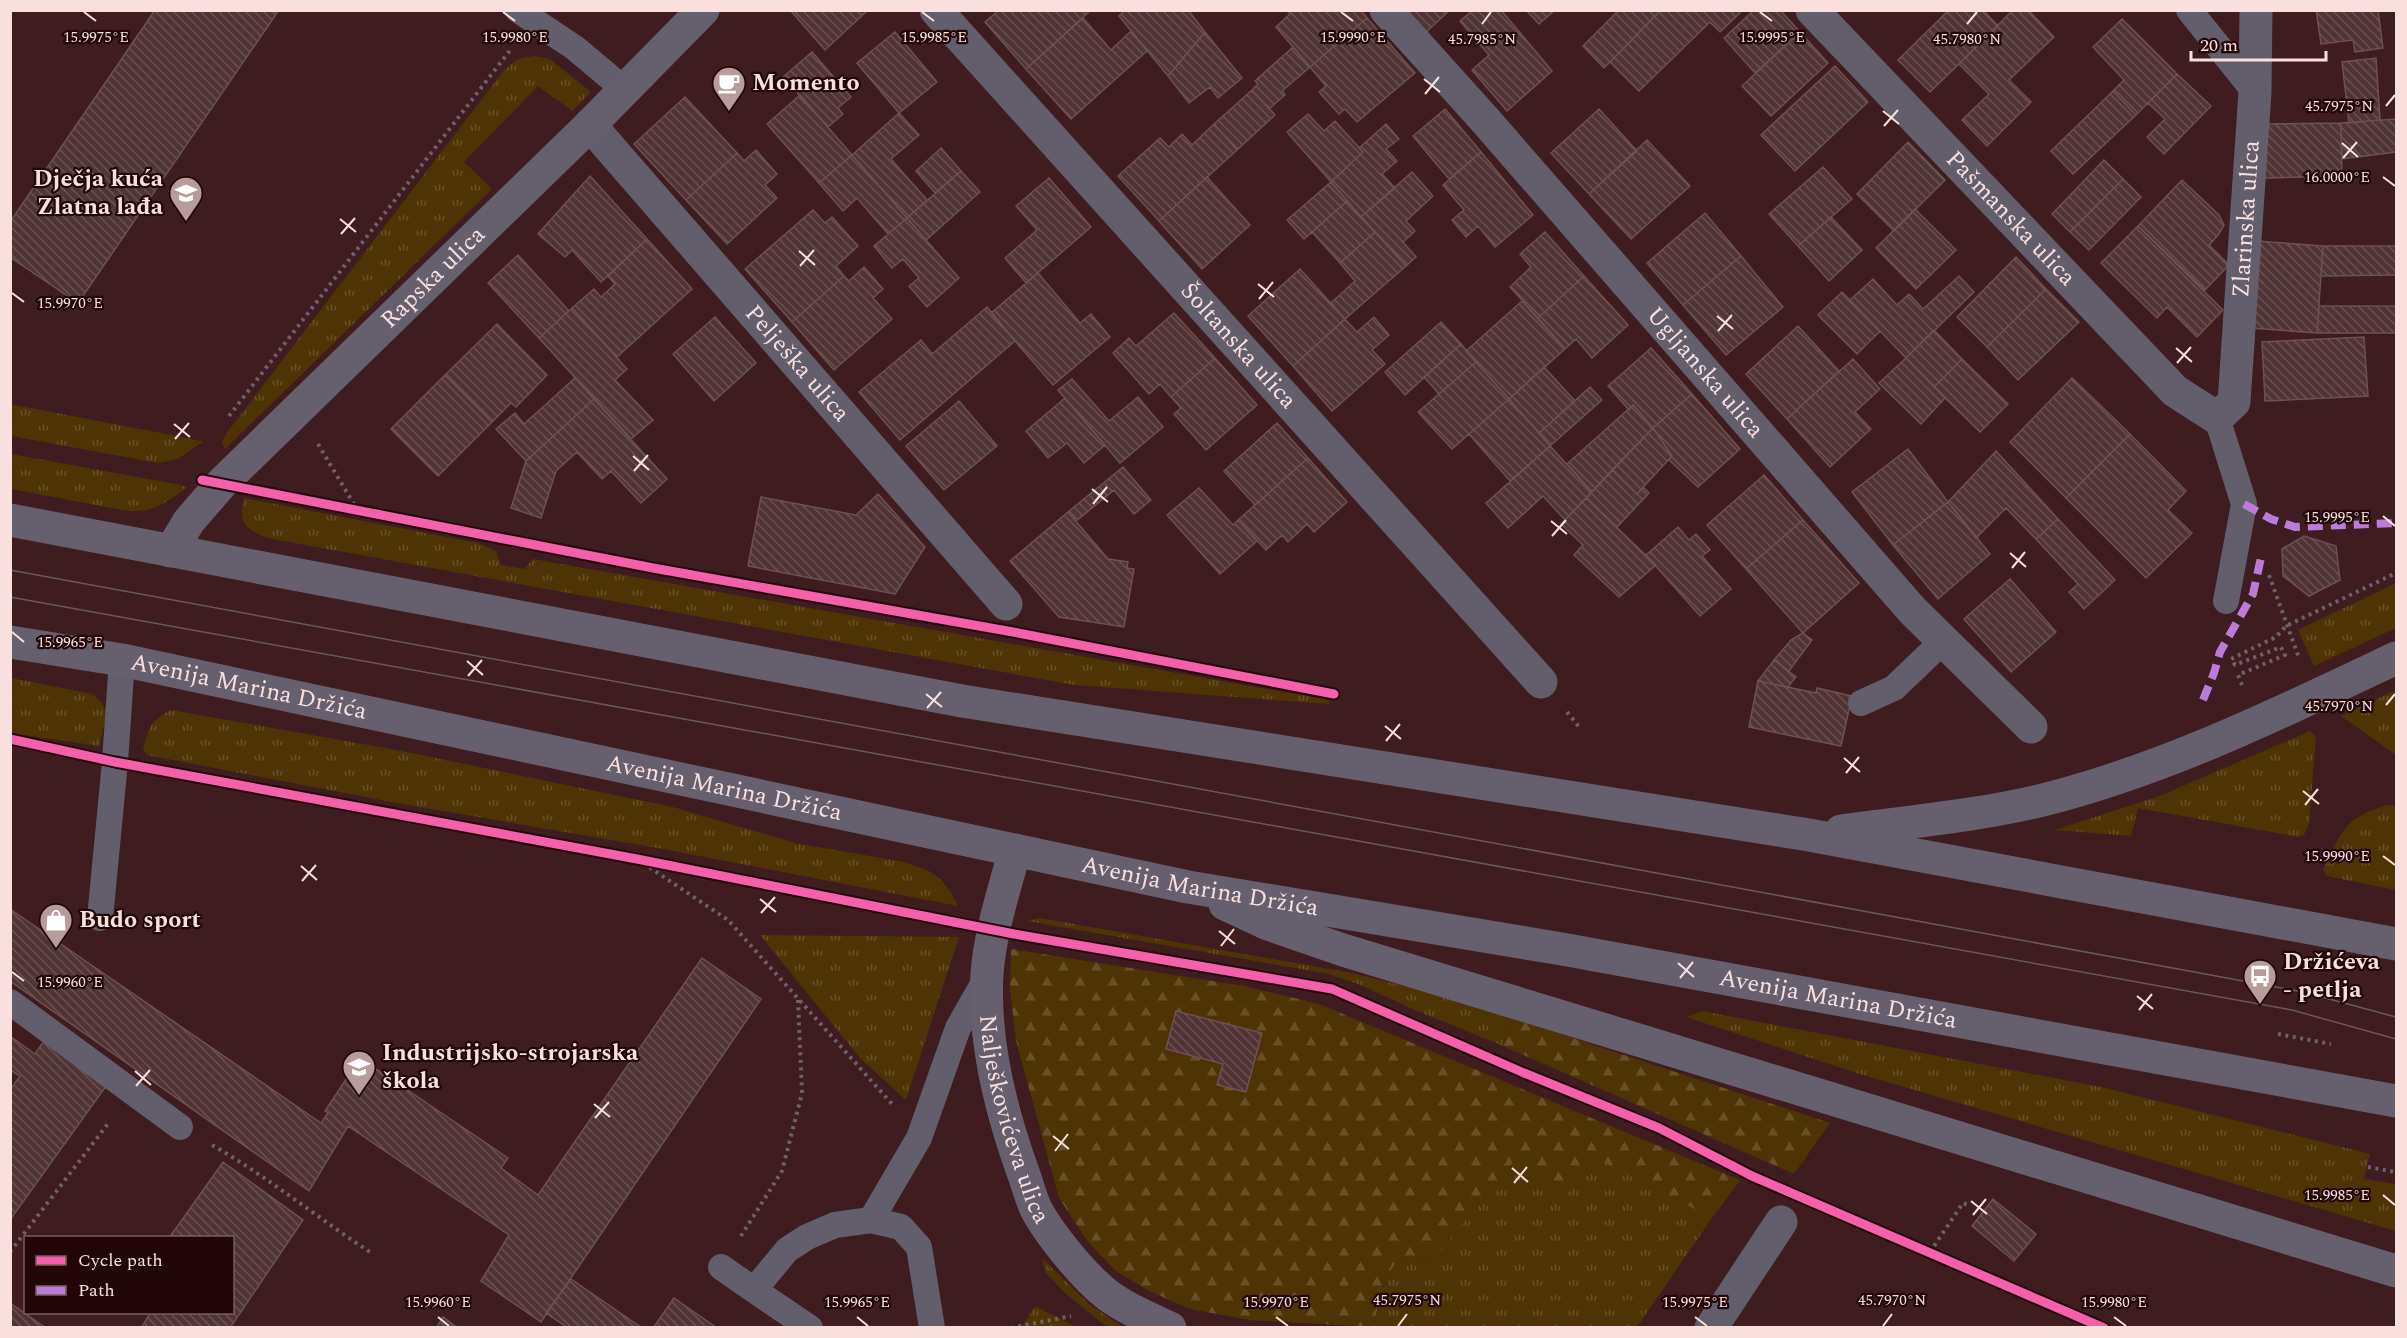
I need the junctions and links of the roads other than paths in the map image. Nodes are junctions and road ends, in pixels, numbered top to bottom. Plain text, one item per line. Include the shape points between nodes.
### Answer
1 (703, 10) edge
2 (936, 10) edge
3 (1386, 10) edge
4 (1812, 10) edge
5 (2189, 10) edge
6 (2256, 10) edge
7 (526, 16) edge
8 (625, 90) junction
9 (2255, 92) junction
10 (590, 125) junction
11 (2217, 418) junction
12 (10, 520) edge
13 (171, 551) junction
14 (2226, 601) dead end
15 (1006, 604) dead end
16 (10, 642) edge
17 (1942, 642) junction
18 (2397, 658) edge
19 (122, 660) junction
20 (1541, 682) dead end
21 (1861, 703) dead end
22 (2031, 727) dead end
23 (1809, 835) junction
24 (1015, 850) junction
25 (1188, 887) junction
26 (100, 918) dead end
27 (2397, 944) edge
28 (987, 977) junction
29 (10, 1002) edge
30 (2397, 1101) edge
31 (180, 1127) road end
32 (871, 1220) junction
33 (1781, 1222) dead end
34 (721, 1267) road end
35 (2395, 1270) edge
36 (754, 1290) junction
37 (810, 1328) edge
38 (932, 1328) edge
39 (1170, 1328) edge
40 (1711, 1328) edge

1 - 8 main road, Rapska ulica
2 - 20 street, Šoltanska ulica
3 - 17 street, Ugljanska ulica
4 - 11 street, Pašmanska ulica via 2175,391
5 - 9 lane
6 - 9 street, Zlarinska ulica
7 - 8 lane via 575,48
8 - 10 main road, Rapska ulica
9 - 11 street, Zlarinska ulica via 2234,402
10 - 13 main road, Rapska ulica via 222,483 189,521
10 - 15 street, Pelješka ulica
11 - 14 lane via 2244,504
12 - 13 main road
13 - 23 main road via 962,700
16 - 19 main road, Avenija Marina Držića
17 - 21 lane via 1894,688
17 - 22 street, Ugljanska ulica
18 - 23 main road via 2218,740 2065,793 1973,814
19 - 24 main road, Avenija Marina Držića
19 - 26 lane
23 - 27 main road
24 - 25 main road, Avenija Marina Držića
24 - 28 main road, Nalješkovićeva ulica via 994,930
25 - 30 main road, Avenija Marina Držića via 1562,949
25 - 35 main road via 1268,924 1343,950
28 - 32 lane via 958,1028 920,1138
28 - 39 main road, Nalješkovićeva ulica via 987,1011 1002,1109 1037,1210 1073,1261 1106,1293
29 - 31 lane
32 - 36 lane via 835,1225 807,1237 787,1250
32 - 38 lane via 901,1227 919,1247
33 - 40 street
34 - 36 lane
36 - 37 lane

